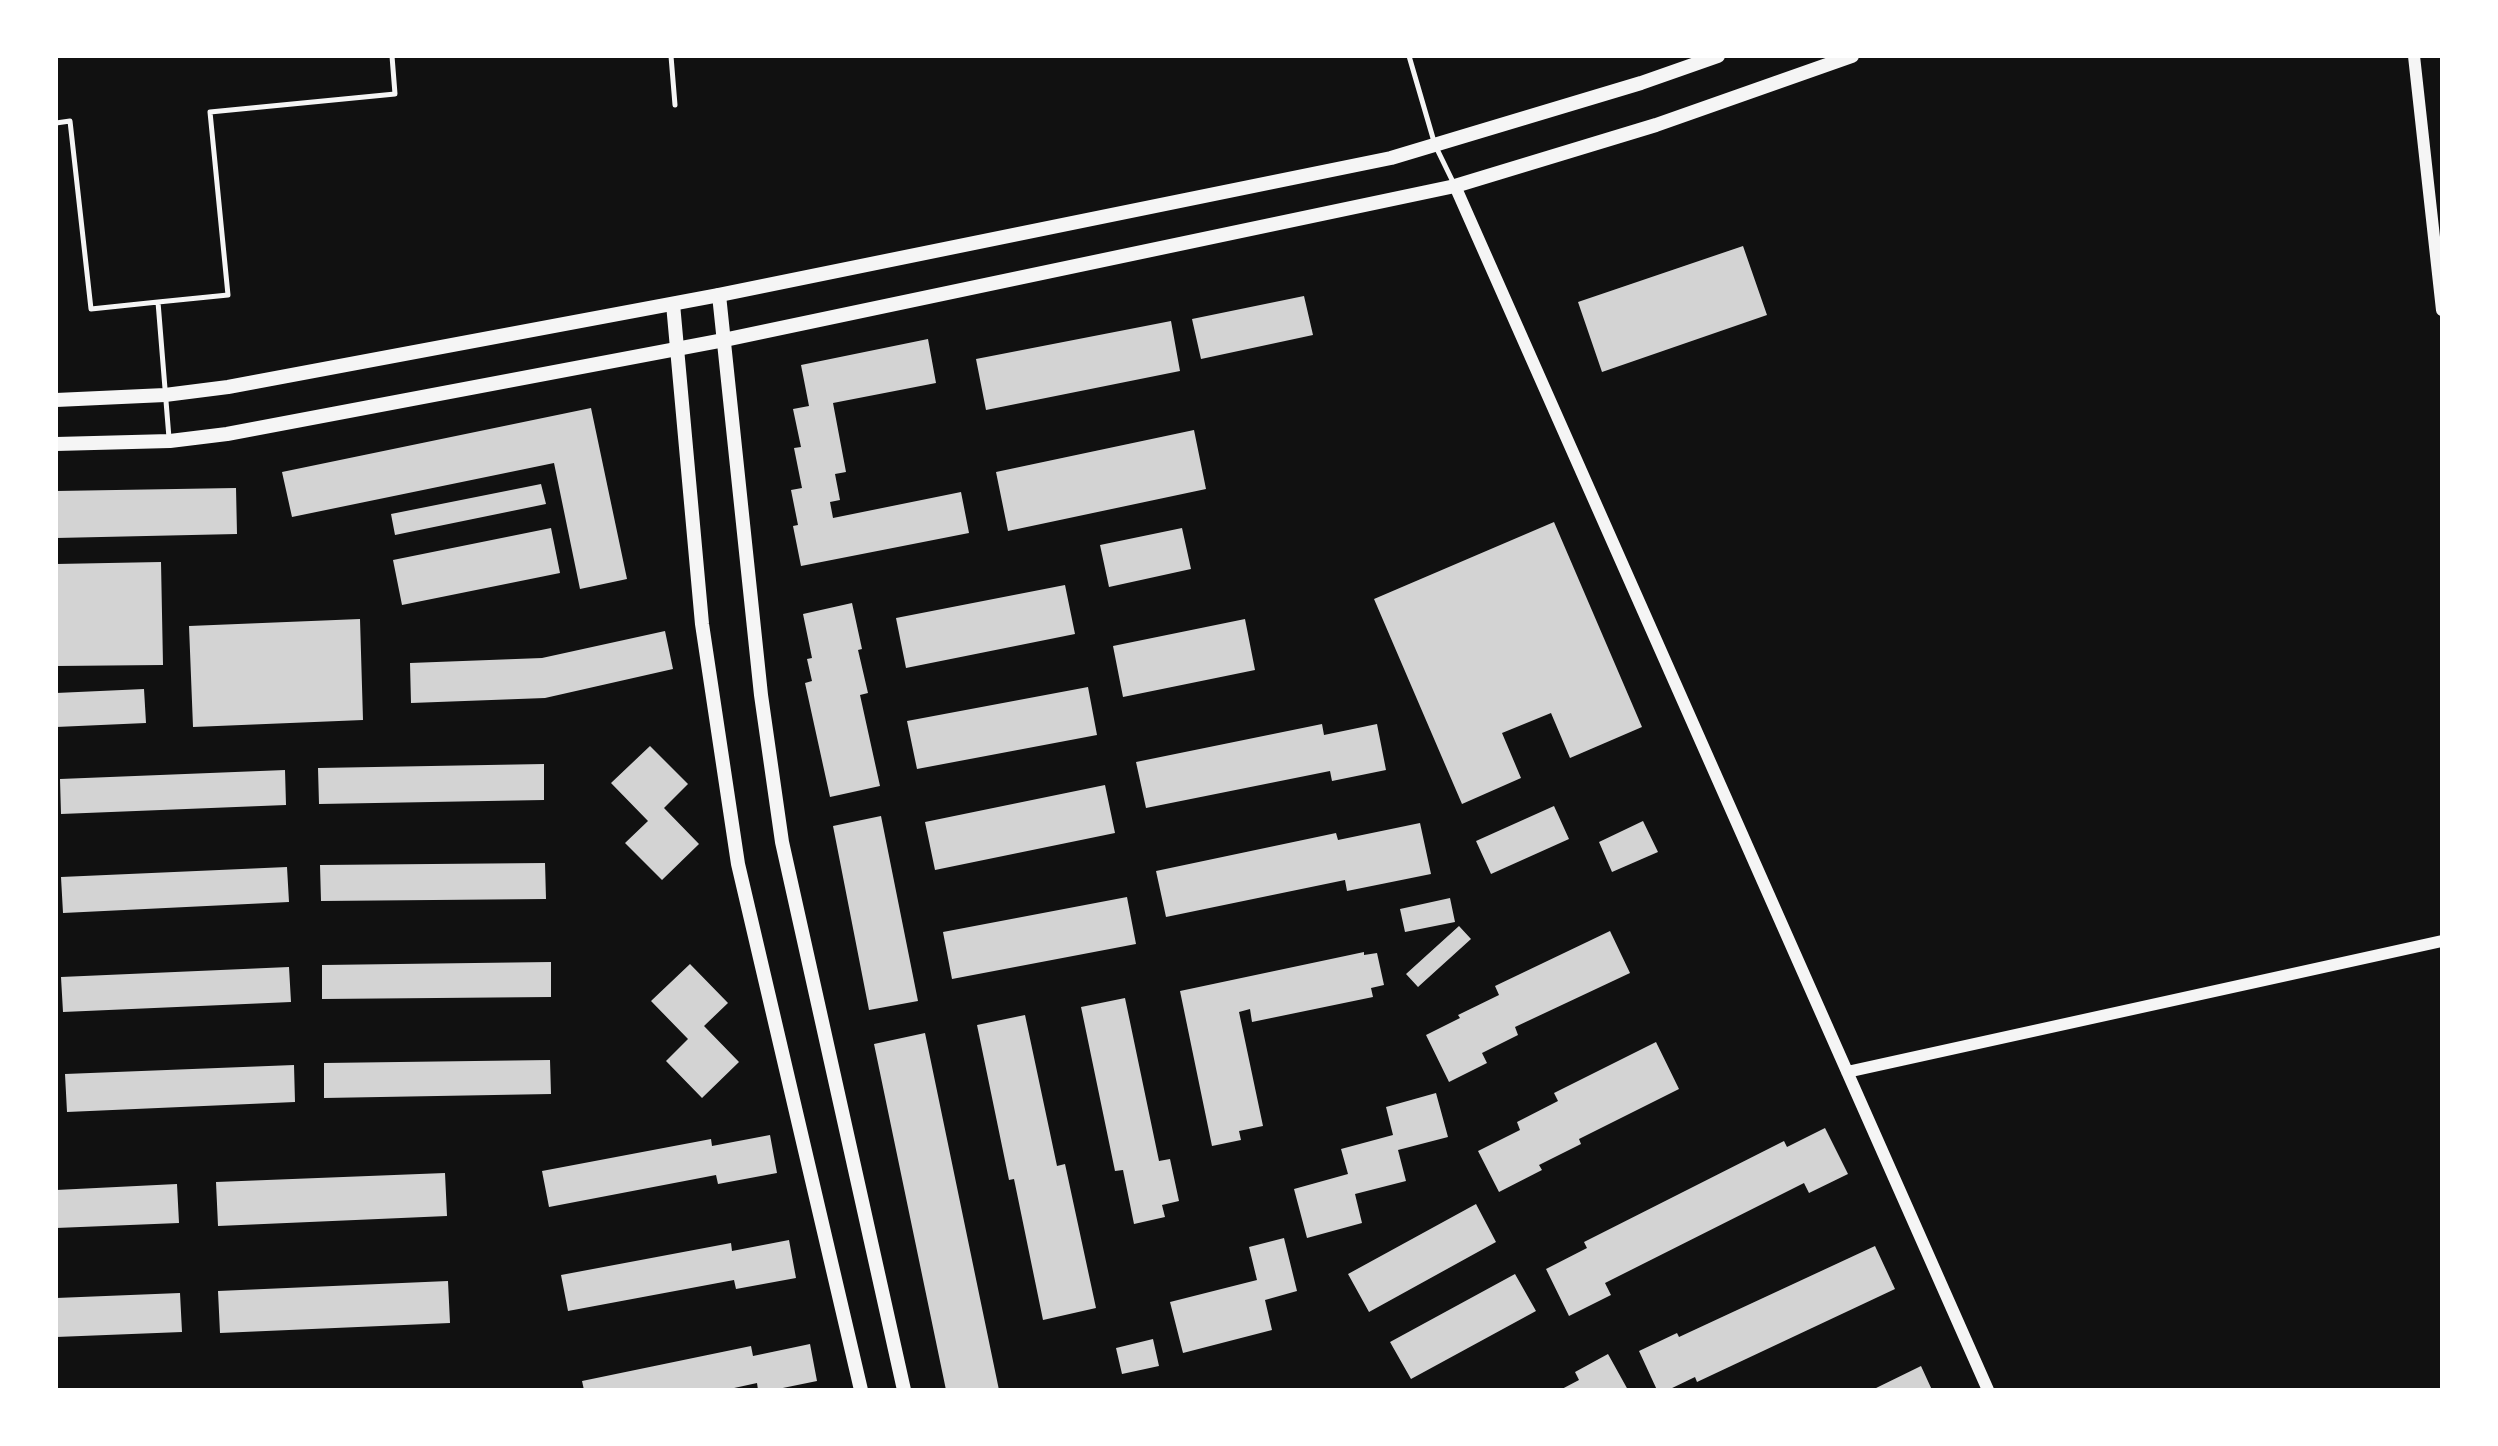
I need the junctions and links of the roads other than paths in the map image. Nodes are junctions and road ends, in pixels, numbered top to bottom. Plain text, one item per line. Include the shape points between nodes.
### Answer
1 (392, 56) edge
2 (671, 56) edge
3 (1409, 56) edge
4 (1718, 56) edge
5 (1852, 56) edge
6 (2414, 56) edge
7 (675, 105) dead end
8 (56, 123) edge
9 (1435, 145) junction
10 (1455, 186) junction
11 (719, 295) junction
12 (158, 302) junction
13 (673, 304) junction
14 (2442, 310) edge
15 (724, 340) junction
16 (677, 349) junction
17 (165, 395) junction
18 (56, 400) edge
19 (170, 441) junction
20 (56, 444) edge
21 (2442, 941) edge
22 (1847, 1072) junction
23 (861, 1390) edge
24 (904, 1390) edge
25 (1988, 1390) edge

1 - 12 lane via 395,94 210,112 228,295
2 - 7 lane
3 - 9 lane
4 - 9 main road
5 - 10 main road via 1656,125
6 - 14 street
8 - 12 lane via 70,121 91,309
9 - 10 lane
9 - 11 main road via 1251,188
10 - 15 main road
10 - 22 street
11 - 13 main road
11 - 15 main road
12 - 17 lane
13 - 16 main road
13 - 17 main road
15 - 16 main road
15 - 24 main road via 782,842
16 - 19 main road
16 - 23 main road via 702,624 738,864
17 - 18 main road
17 - 19 lane
19 - 20 main road
21 - 22 street
22 - 25 street

